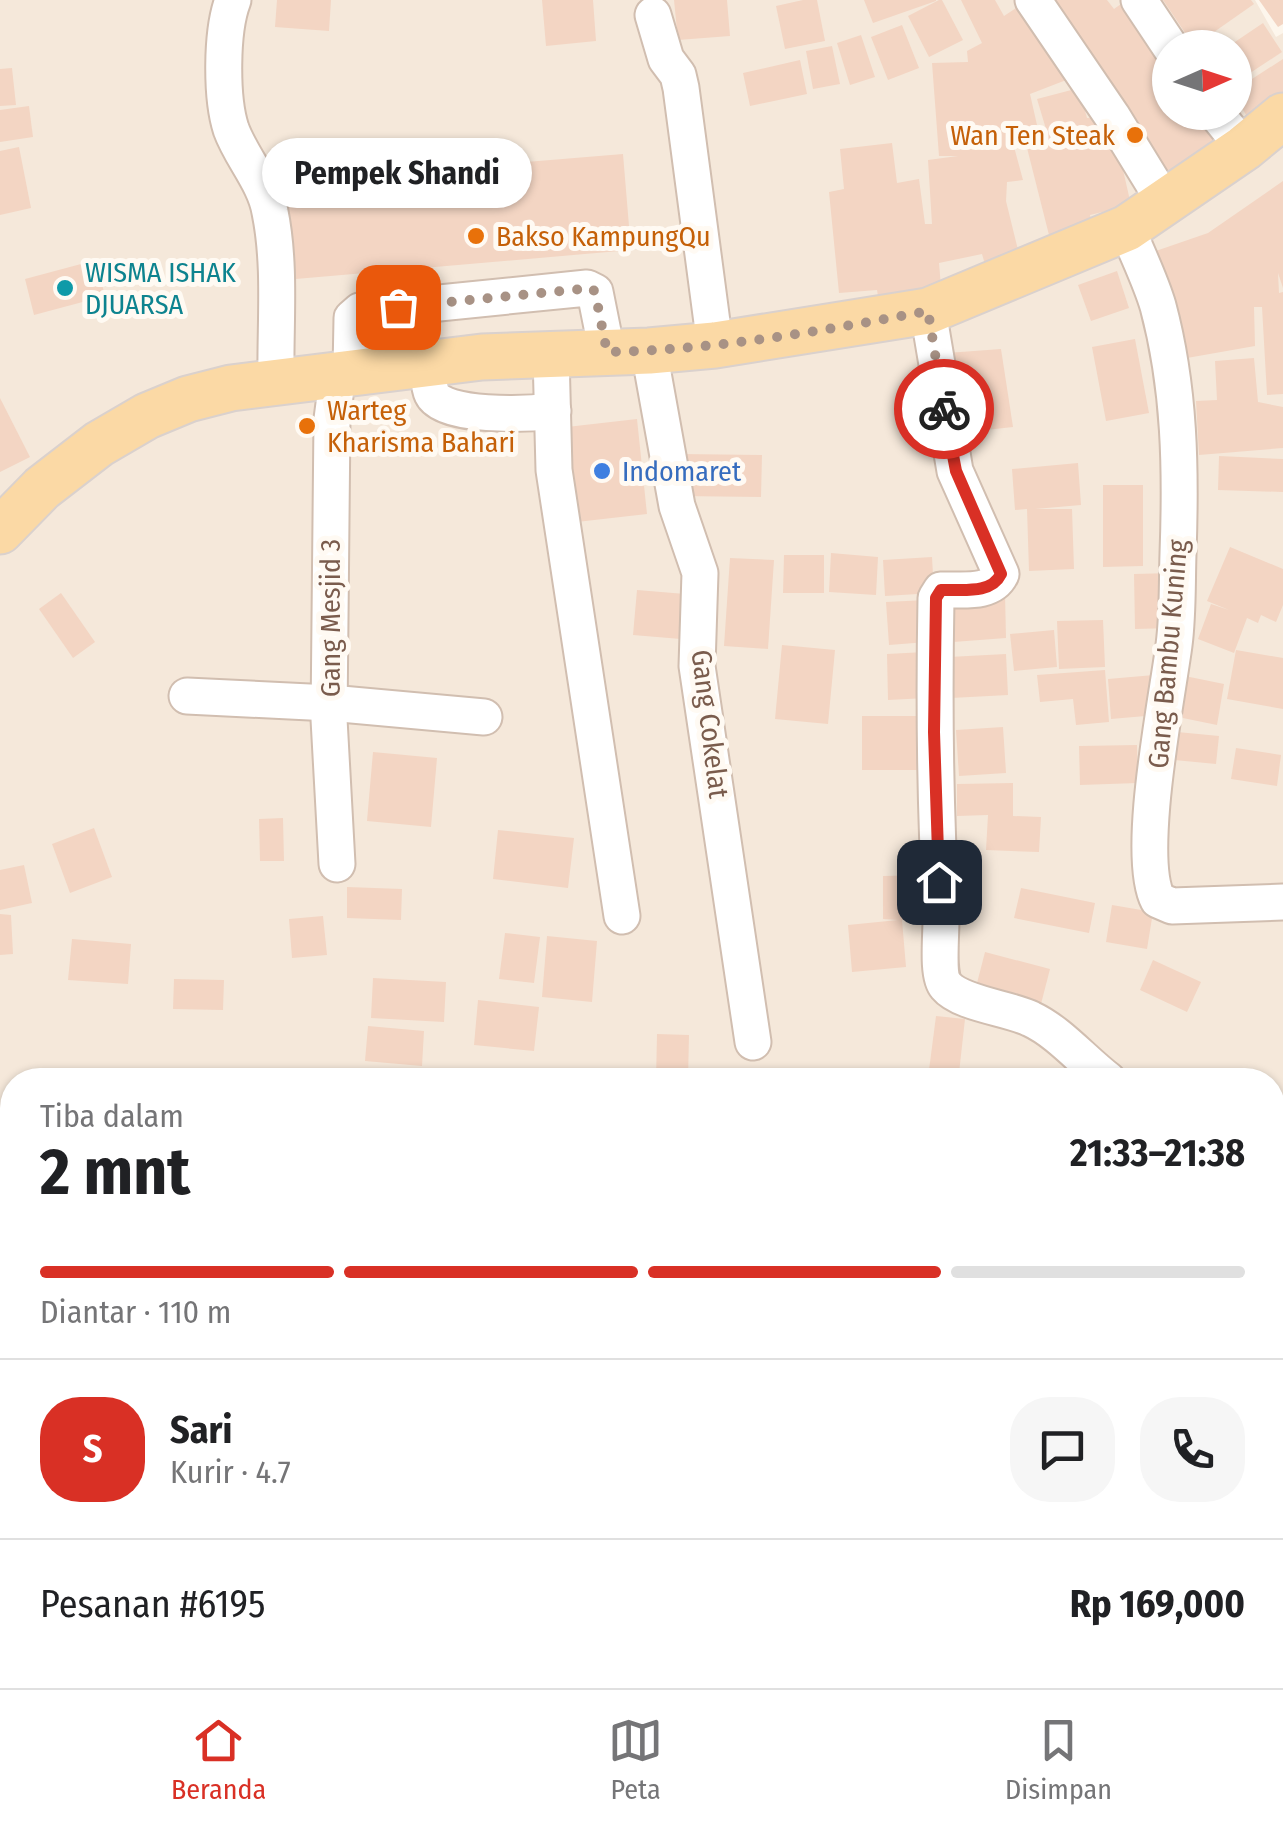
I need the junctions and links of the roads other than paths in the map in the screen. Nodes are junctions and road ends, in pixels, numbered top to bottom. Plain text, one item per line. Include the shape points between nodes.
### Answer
1 (232, 0) edge
2 (1034, 0) edge
3 (1139, 0) edge
4 (653, 16) dead end
5 (1160, 30) edge
6 (1283, 116) edge
7 (1230, 130) edge
8 (1244, 148) junction
9 (1166, 204) junction
10 (1127, 228) junction
11 (928, 311) junction
12 (714, 345) junction
13 (628, 352) junction
14 (551, 355) junction
15 (427, 363) junction
16 (344, 372) junction
17 (276, 380) junction
18 (553, 412) junction
19 (0, 531) edge
20 (187, 696) dead end
21 (330, 703) junction
22 (484, 717) dead end
23 (337, 864) dead end
24 (1283, 902) edge
25 (622, 916) dead end
26 (753, 1042) dead end
27 (1094, 1068) edge

1 - 17 street via 225,78 231,128 270,207
2 - 9 street
3 - 5 street
4 - 12 street via 682,88
6 - 8 main road
7 - 8 street
8 - 9 main road
9 - 10 main road
10 - 11 main road
10 - 24 street, Gang Bambu Kuning via 1156,301 1178,417 1174,644 1150,841 1152,889 1172,906
11 - 12 main road
11 - 27 street via 956,471 1001,574 988,588 941,590 936,598 940,974 955,994 1044,1025
12 - 13 main road
13 - 14 main road
13 - 16 street, Gang Cokelat via 587,288 360,310 352,318
13 - 26 street, Gang Cokelat via 700,573 697,666
14 - 15 main road
14 - 18 street
15 - 16 main road
15 - 18 street via 432,394 445,408
16 - 17 main road
16 - 21 street, Gang Mesjid 3 via 332,419
17 - 19 main road via 188,399 147,416 42,488
18 - 25 street via 554,470
20 - 21 street
21 - 22 street
21 - 23 street, Gang Mesjid 3

